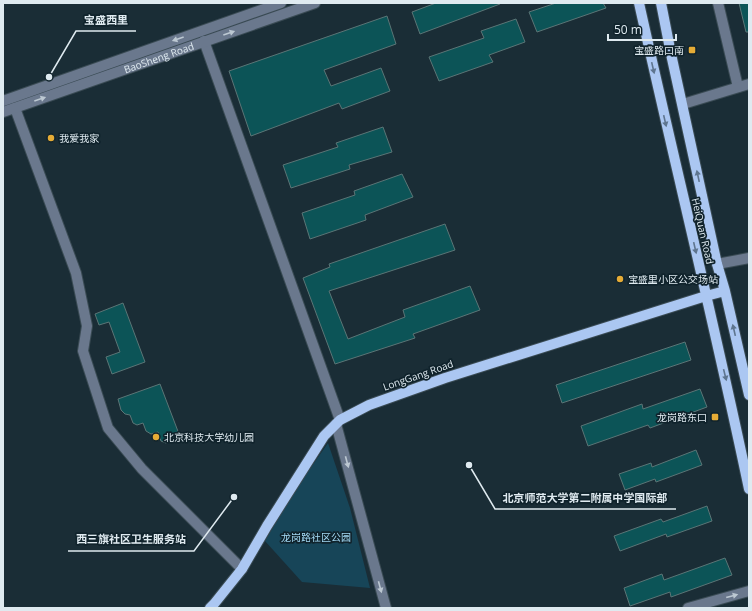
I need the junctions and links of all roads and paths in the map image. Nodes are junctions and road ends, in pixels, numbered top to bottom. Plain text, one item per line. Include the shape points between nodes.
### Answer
1 (281, 3) edge
2 (314, 3) edge
3 (638, 3) edge
4 (661, 3) edge
5 (718, 3) edge
6 (204, 41) junction
7 (749, 84) edge
8 (738, 86) junction
9 (3, 101) edge
10 (683, 104) junction
11 (15, 108) junction
12 (3, 112) edge
13 (749, 258) edge
14 (717, 264) junction
15 (726, 292) junction
16 (706, 296) junction
17 (749, 395) edge
18 (338, 422) junction
19 (749, 489) edge
20 (242, 569) junction
21 (749, 591) edge
22 (210, 608) edge
23 (386, 608) edge
24 (688, 608) edge

1 -> 9 street, BaoSheng Road
6 -> 2 street, BaoSheng Road
3 -> 16 main road, HeiQuan Road
4 - 10 main road, HeiQuan Road
5 - 8 street
11 -> 6 street, BaoSheng Road
6 - 18 street
7 - 8 street
8 - 10 street
14 -> 10 main road, HeiQuan Road
11 - 12 street, BaoSheng Road
11 - 20 street via 76,273 87,326 83,351 108,428 142,469
13 - 14 street
14 - 15 main road, HeiQuan Road
15 - 16 main road, LongGang Road
17 -> 15 main road, HeiQuan Road
16 - 18 main road, LongGang Road via 445,378 369,406
16 -> 19 main road, HeiQuan Road
18 - 20 main road, LongGang Road via 324,436
18 -> 23 street
20 - 22 main road, LongGang Road
24 -> 21 street

